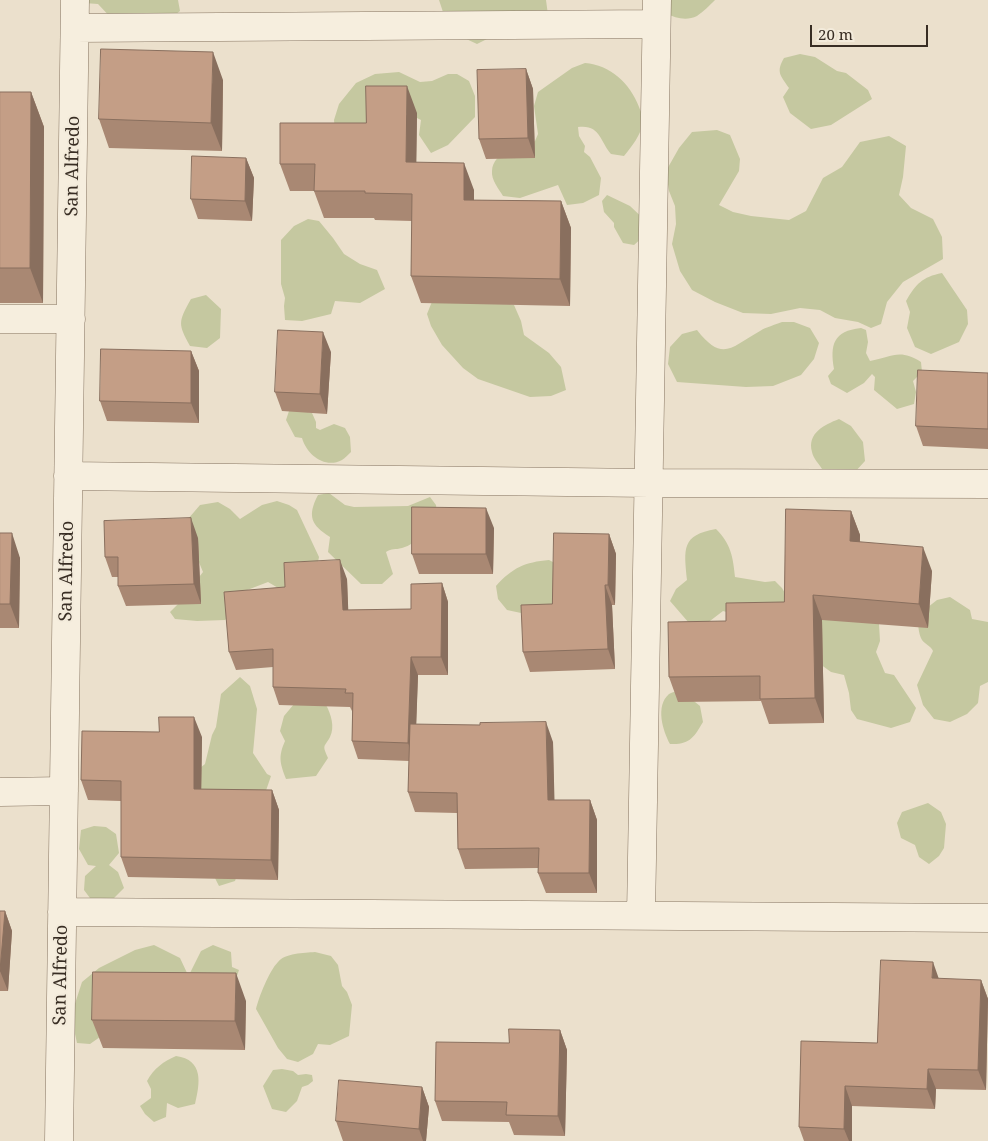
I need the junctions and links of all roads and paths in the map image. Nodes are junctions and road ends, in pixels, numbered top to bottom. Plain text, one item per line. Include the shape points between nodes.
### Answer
1 (75, 0) edge
2 (656, 12) edge
3 (75, 28) junction
4 (0, 319) edge
5 (71, 319) junction
6 (68, 476) junction
7 (649, 483) junction
8 (988, 484) edge
9 (64, 791) junction
10 (0, 792) edge
11 (62, 912) junction
12 (641, 915) junction
13 (988, 918) edge
14 (59, 1141) edge

1 - 3 street, San Alfredo
2 - 3 street
2 - 7 street
3 - 5 street, San Alfredo
4 - 5 street
5 - 6 street, San Alfredo
6 - 7 street
6 - 9 street, San Alfredo
7 - 8 street
7 - 12 street
9 - 10 street
9 - 11 street, San Alfredo
11 - 12 street
11 - 14 street, San Alfredo
12 - 13 street

